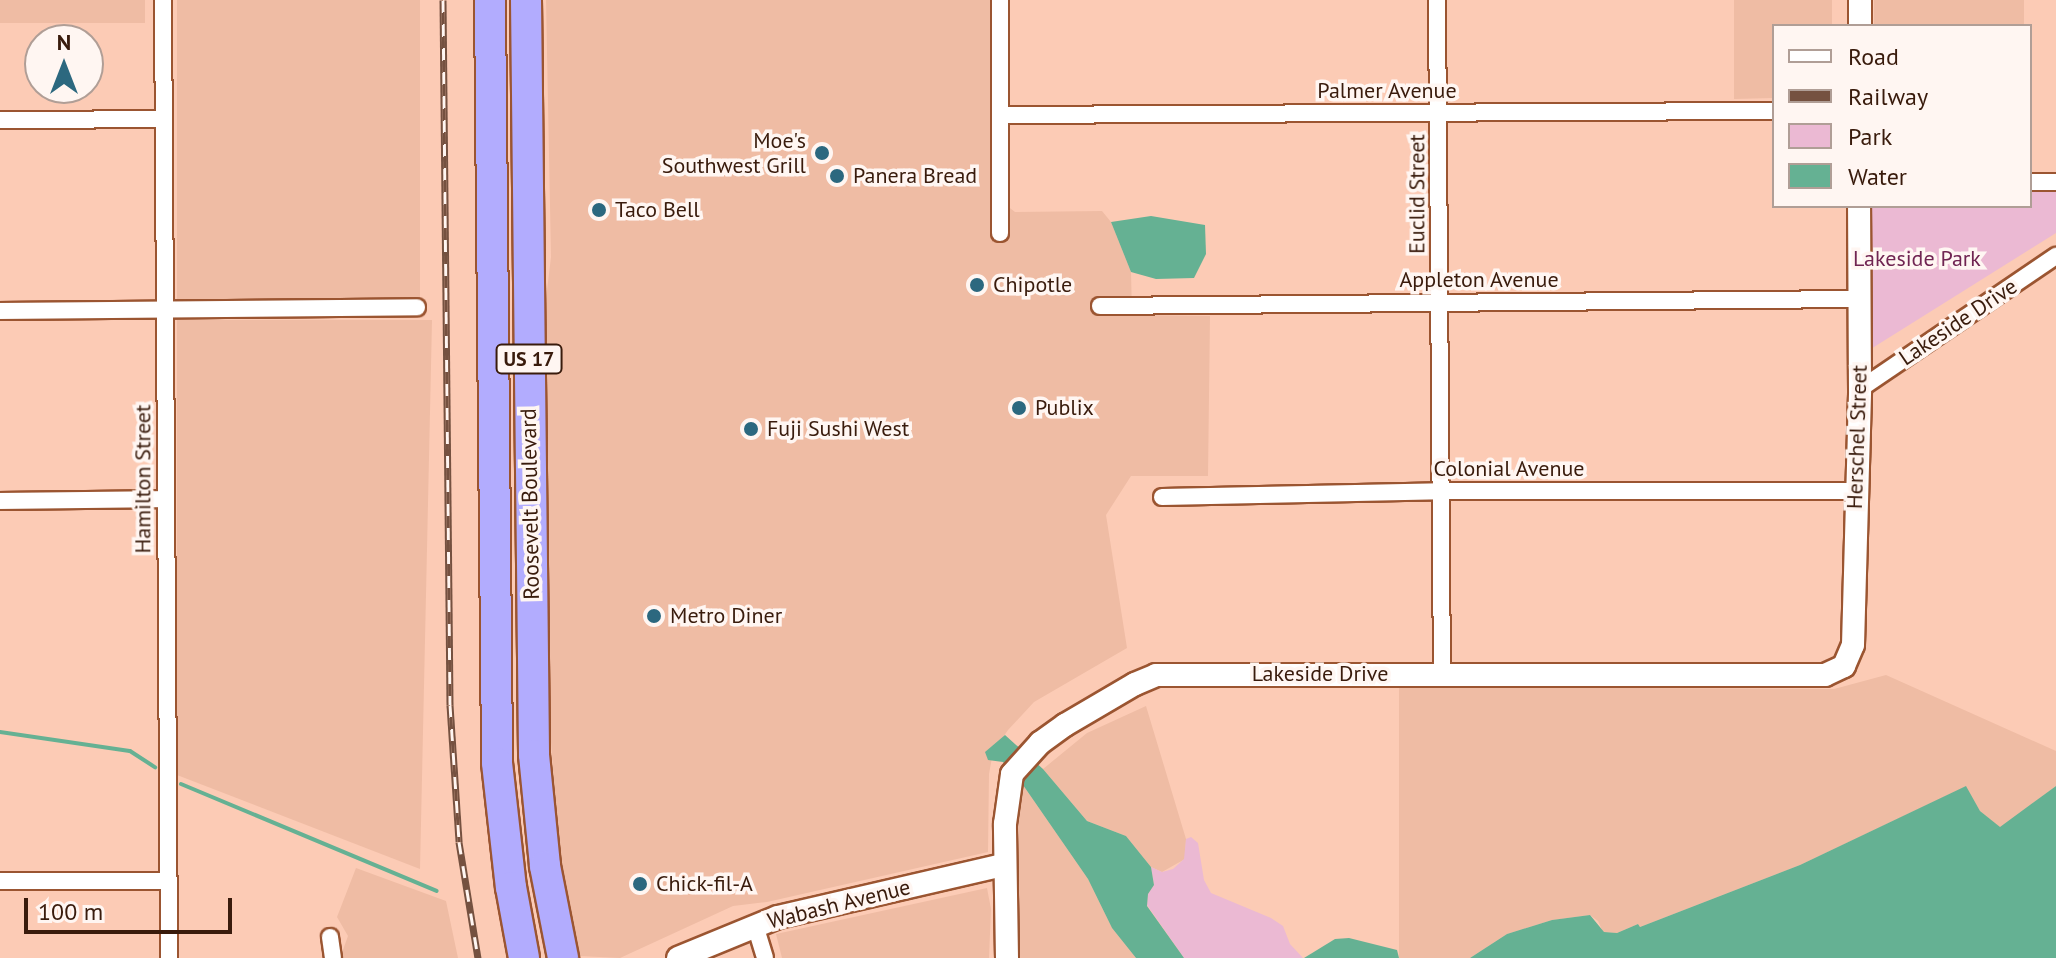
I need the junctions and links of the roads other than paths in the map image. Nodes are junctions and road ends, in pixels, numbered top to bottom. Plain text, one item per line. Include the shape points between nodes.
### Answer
1 (163, 0) edge
2 (490, 0) edge
3 (526, 0) edge
4 (1000, 0) edge
5 (1437, 0) edge
6 (1860, 0) edge
7 (1860, 24) edge
8 (1772, 111) edge
9 (1438, 112) junction
10 (1000, 115) junction
11 (164, 119) junction
12 (0, 120) edge
13 (491, 129) junction
14 (2032, 182) edge
15 (2056, 182) edge
16 (1859, 208) edge
17 (1000, 233) dead end
18 (2056, 256) edge
19 (528, 277) junction
20 (1859, 299) junction
21 (1439, 302) junction
22 (1100, 306) dead end
23 (417, 307) dead end
24 (163, 309) junction
25 (0, 311) edge
26 (1860, 389) junction
27 (1441, 491) junction
28 (1856, 491) junction
29 (1162, 497) dead end
30 (165, 499) junction
31 (0, 501) edge
32 (497, 637) junction
33 (1844, 666) joint
34 (1442, 675) junction
35 (532, 719) junction
36 (497, 763) junction
37 (1004, 865) junction
38 (0, 881) edge
39 (168, 881) junction
40 (755, 925) junction
41 (330, 937) dead end
42 (169, 958) edge
43 (333, 958) edge
44 (524, 958) edge
45 (563, 958) edge
46 (678, 958) edge
47 (765, 958) edge
48 (1007, 958) edge

1 - 11 street, Hamilton Street
2 - 13 highway, Roosevelt Boulevard / US 17
3 - 19 highway, Roosevelt Boulevard / US 17
4 - 10 street
5 - 9 street, Euclid Street
6 - 7 street
8 - 9 street, Palmer Avenue
9 - 10 street, Palmer Avenue
9 - 21 street, Euclid Street
10 - 17 street
11 - 12 street
11 - 24 street, Hamilton Street
13 - 19 highway via 507,169 510,251 516,268
13 - 32 highway, Roosevelt Boulevard / US 17
14 - 15 street
16 - 20 street, Herschel Street
18 - 26 street, Lakeside Drive
19 - 35 highway, Roosevelt Boulevard / US 17
20 - 21 street, Appleton Avenue
20 - 26 street, Herschel Street
21 - 22 street, Appleton Avenue
21 - 27 street, Euclid Street
23 - 24 street
24 - 25 street
24 - 30 street, Hamilton Street
26 - 28 street, Herschel Street
27 - 28 street, Colonial Avenue
27 - 29 street, Colonial Avenue
27 - 34 street, Euclid Street
28 - 33 street, Herschel Street via 1853,645
30 - 31 street
30 - 39 street, Hamilton Street
32 - 35 highway via 514,701
32 - 36 highway, Roosevelt Boulevard / US 17
33 - 34 street, Lakeside Drive via 1825,675
34 - 37 street, Lakeside Drive via 1156,675 1135,684 1065,725 1012,774
35 - 36 highway via 515,733
35 - 45 highway, Roosevelt Boulevard / US 17 via 538,820
36 - 44 highway, Roosevelt Boulevard / US 17
37 - 40 street, Wabash Avenue
37 - 48 street, Lakeside Drive
38 - 39 street
39 - 42 street, Hamilton Street
40 - 46 street, Wabash Avenue
40 - 47 street
41 - 43 street

